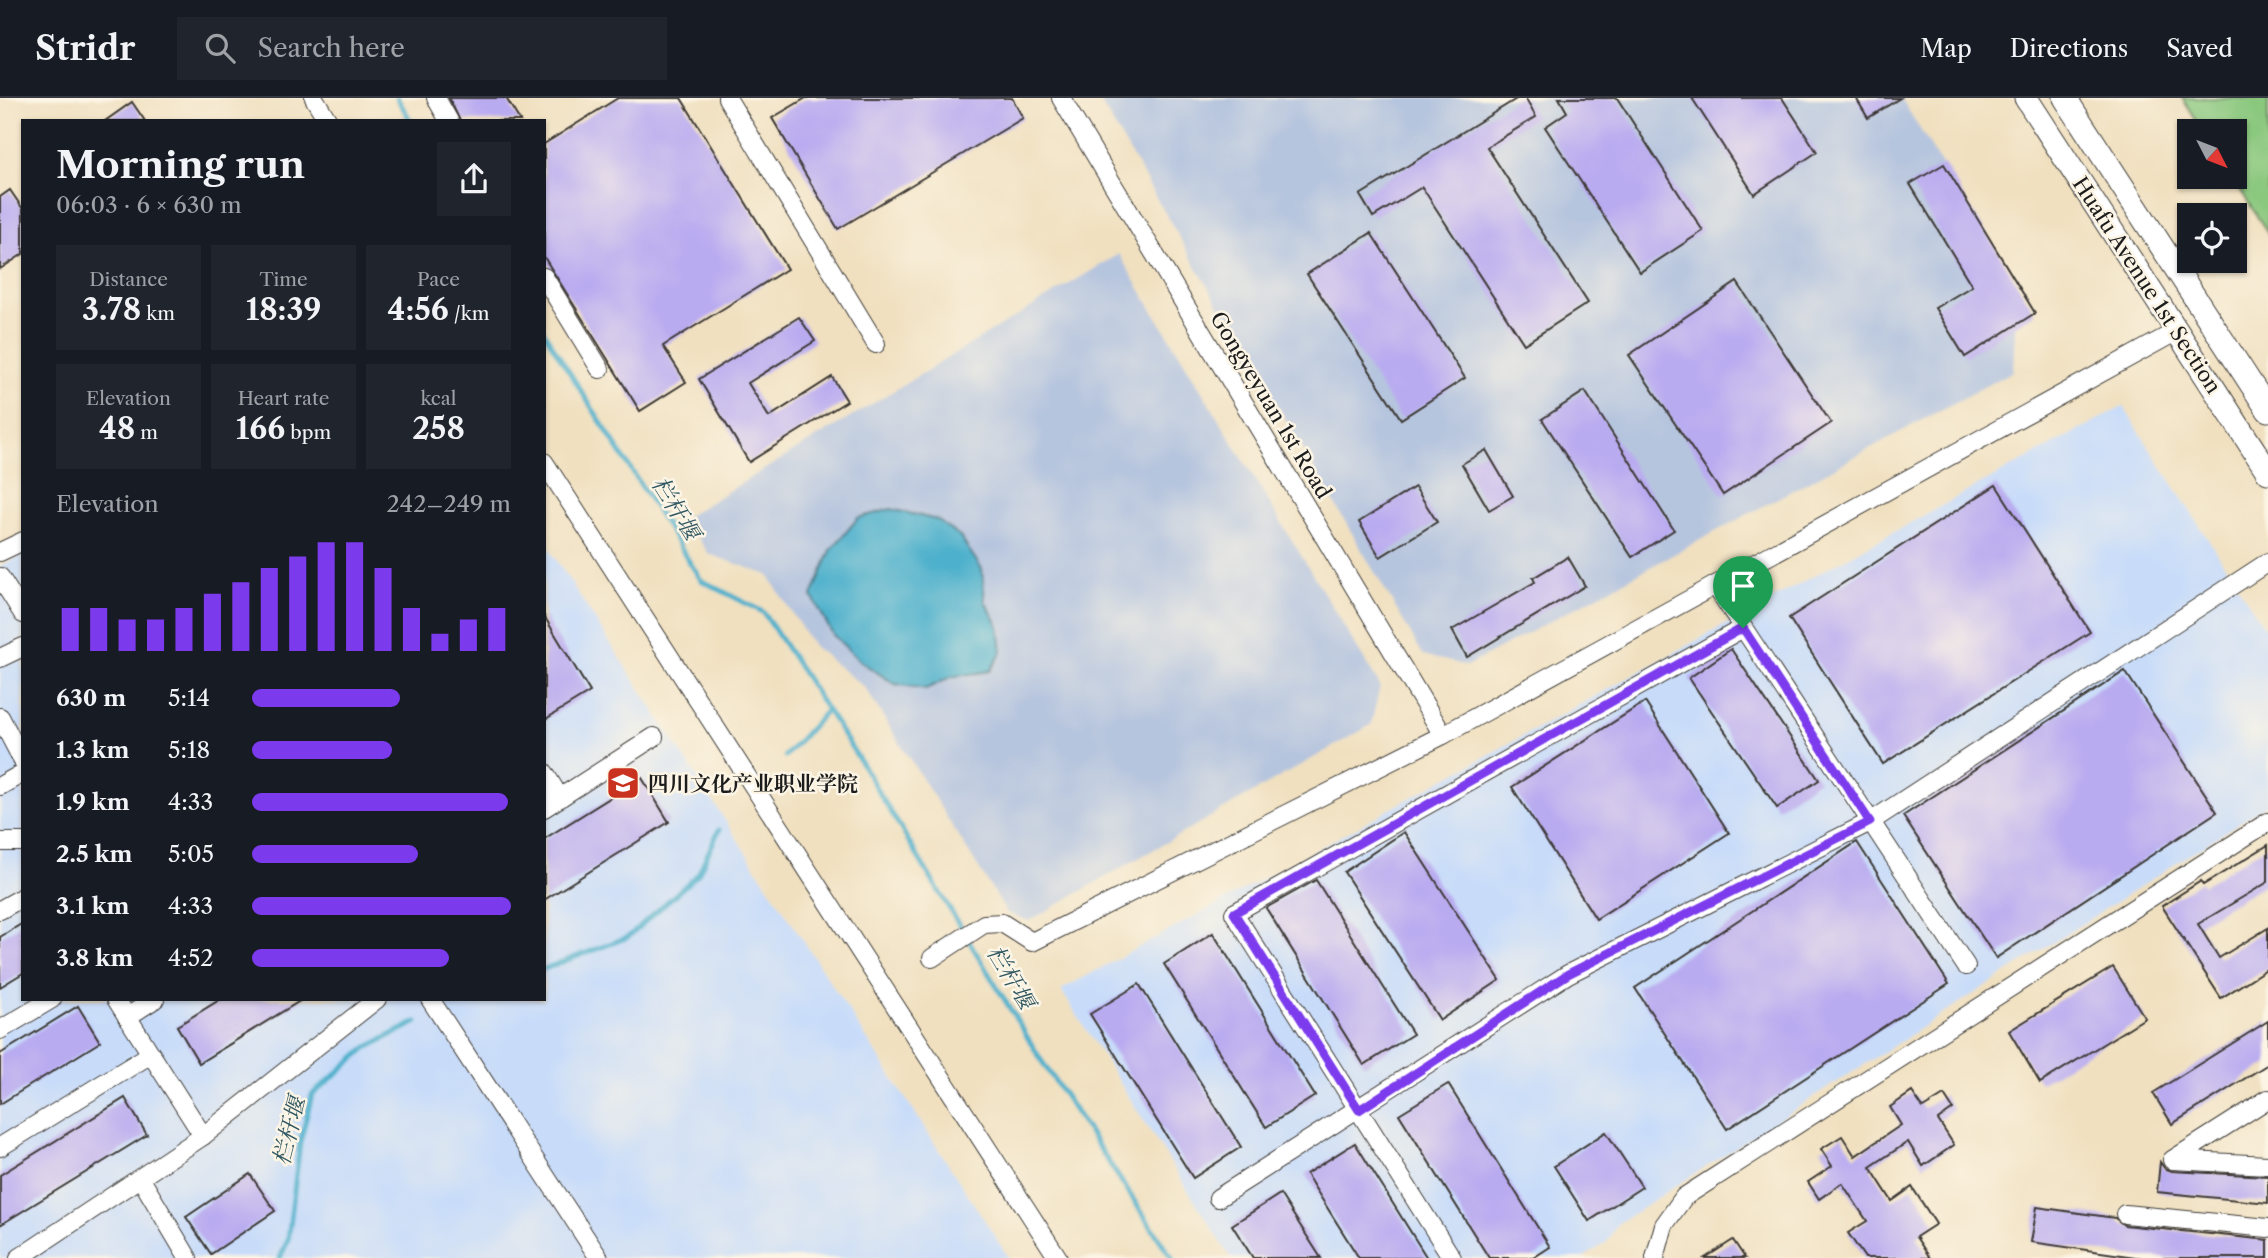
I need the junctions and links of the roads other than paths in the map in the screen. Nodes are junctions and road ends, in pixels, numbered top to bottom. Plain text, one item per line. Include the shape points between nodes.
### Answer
1 (314, 98) edge
2 (436, 98) edge
3 (727, 98) edge
4 (1061, 98) edge
5 (2026, 98) edge
6 (2065, 98) edge
7 (327, 119) edge
8 (448, 119) edge
9 (546, 281) edge
10 (2177, 331) junction
11 (876, 344) dead end
12 (600, 369) dead end
13 (2268, 410) edge
14 (546, 465) edge
15 (2268, 472) edge
16 (21, 542) edge
17 (0, 552) edge
18 (2268, 562) edge
19 (0, 577) edge
20 (1715, 585) junction
21 (21, 611) edge
22 (1743, 628) junction
23 (21, 648) edge
24 (0, 658) edge
25 (0, 717) edge
26 (1443, 735) junction
27 (654, 737) dead end
28 (21, 757) edge
29 (21, 775) edge
30 (546, 775) edge
31 (0, 786) edge
32 (560, 797) junction
33 (546, 807) edge
34 (1870, 822) junction
35 (2268, 822) edge
36 (21, 898) edge
37 (0, 910) edge
38 (932, 958) dead end
39 (1966, 966) dead end
40 (49, 1001) edge
41 (117, 1001) edge
42 (152, 1001) edge
43 (374, 1001) edge
44 (431, 1001) edge
45 (127, 1017) junction
46 (0, 1030) edge
47 (151, 1054) junction
48 (2268, 1098) edge
49 (1359, 1110) junction
50 (203, 1136) junction
51 (0, 1147) edge
52 (2268, 1165) edge
53 (141, 1179) junction
54 (1218, 1198) dead end
55 (2125, 1214) dead end
56 (2268, 1228) edge
57 (19, 1258) edge
58 (188, 1258) edge
59 (599, 1258) edge
60 (1058, 1258) edge
61 (1452, 1258) edge
62 (1655, 1258) edge

1 - 7 street
2 - 8 street
3 - 11 street
4 - 26 street, Gongyeyuan 1st Road
5 - 10 main road, Huafu Avenue 1st Section
6 - 13 main road
9 - 12 street
10 - 15 main road, Huafu Avenue 1st Section
10 - 20 street
14 - 60 street
16 - 17 street
18 - 34 street
19 - 21 street
20 - 22 street
20 - 26 street
22 - 34 street
22 - 49 street via 1234,913
23 - 24 street
25 - 28 street
26 - 38 street via 1032,942 1002,923 984,925
27 - 32 street
29 - 31 street
30 - 32 street
32 - 33 street
34 - 39 street
34 - 49 street via 1568,974
35 - 62 street via 1684,1197 1664,1225
36 - 37 street
40 - 46 street
41 - 45 street
42 - 45 street
43 - 50 street
44 - 59 street
45 - 47 street
47 - 50 street
47 - 51 street
48 - 52 street via 2172,1160
49 - 54 street
49 - 61 street
50 - 53 street
53 - 57 street
53 - 58 street
55 - 56 street

